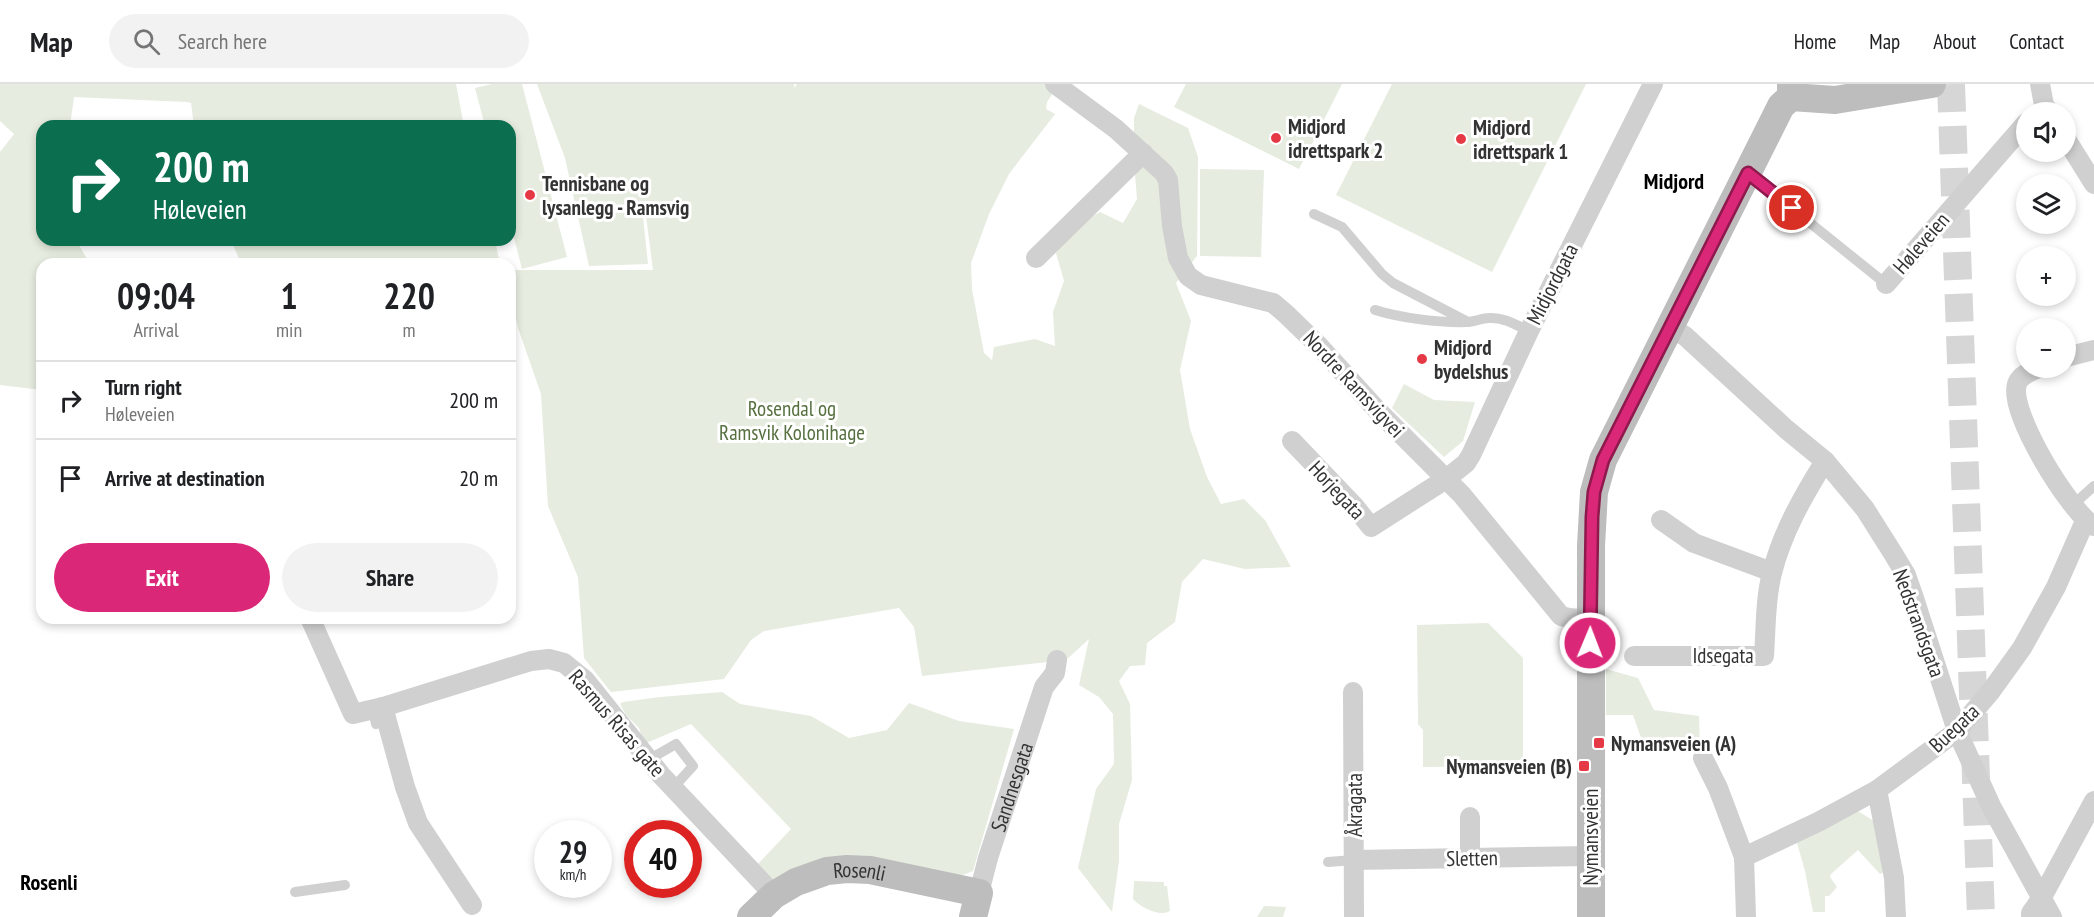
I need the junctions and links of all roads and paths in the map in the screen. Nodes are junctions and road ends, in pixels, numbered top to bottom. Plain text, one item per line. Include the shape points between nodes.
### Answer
1 (1055, 84) edge
2 (1653, 84) edge
3 (1932, 84) edge
4 (2040, 84) edge
5 (1791, 91) edge
6 (2042, 102) edge
7 (2016, 134) edge
8 (1143, 153) junction
9 (2076, 155) edge
10 (1748, 173) junction
11 (2094, 184) edge
12 (1314, 214) dead end
13 (1036, 258) dead end
14 (1886, 284) joint
15 (1375, 310) dead end
16 (1468, 322) junction
17 (1669, 327) junction
18 (1529, 331) junction
19 (2094, 350) edge
20 (2076, 354) edge
21 (2021, 378) edge
22 (1292, 441) dead end
23 (1825, 461) junction
24 (1446, 479) junction
25 (2094, 486) edge
26 (2074, 504) junction
27 (1661, 520) dead end
28 (2089, 523) edge
29 (1772, 572) junction
30 (1590, 620) junction
31 (313, 624) edge
32 (1634, 656) dead end
33 (1057, 660) dead end
34 (1353, 692) dead end
35 (377, 714) junction
36 (1957, 731) junction
37 (1703, 758) dead end
38 (650, 762) junction
39 (673, 789) junction
40 (1877, 790) junction
41 (2094, 801) edge
42 (1470, 817) dead end
43 (1590, 856) junction
44 (1744, 857) junction
45 (1470, 858) junction
46 (1354, 860) junction
47 (1328, 862) dead end
48 (345, 885) dead end
49 (295, 892) dead end
50 (774, 895) junction
51 (2041, 899) junction
52 (472, 905) dead end
53 (976, 905) edge
54 (751, 917) edge
55 (1354, 917) edge
56 (1591, 917) edge
57 (1746, 917) edge
58 (1896, 917) edge
59 (2031, 917) edge
60 (2052, 917) edge

1 - 8 street, Nordre Ramsvigvei
2 - 18 street, Midjordgata
3 - 5 street via 1835,100
4 - 6 street
5 - 10 street, Nymansveien
7 - 14 street, Høleveien
8 - 13 street
8 - 24 street, Nordre Ramsvigvei via 1168,180 1178,258 1188,276 1201,285 1273,303
9 - 11 street
10 - 14 lane, Høleveien
10 - 17 street, Nymansveien
12 - 16 lane via 1342,227 1393,284
15 - 16 lane via 1411,318
16 - 18 lane via 1497,318
17 - 23 street, Nedstrandsgata via 1685,336
17 - 30 street, Nymansveien via 1603,460 1594,492
18 - 24 street, Midjordgata via 1471,455
19 - 20 street
21 - 26 street via 2017,393 2036,450
22 - 24 street, Horjegata via 1371,526
23 - 29 street, Idsegata via 1803,497
23 - 36 street, Nedstrandsgata via 1865,510 1905,575
24 - 30 street, Nordre Ramsvigvei via 1482,517 1561,616
25 - 26 lane
26 - 28 street
27 - 29 street via 1694,543
28 - 36 street, Buegata via 2022,648
29 - 32 street, Idsegata via 1764,656
30 - 43 street, Nymansveien
31 - 35 street, Rasmus Risas gate via 353,714
33 - 53 street, Sandnesgata via 1055,674 1044,687
34 - 46 street, Åkragata
35 - 38 street, Rasmus Risas gate via 521,663 556,660 570,666 585,680
35 - 52 street via 418,823
36 - 40 street, Buegata
36 - 51 street, Nedstrandsgata via 1991,806
37 - 44 street
38 - 39 street, Rasmus Risas gate
38 - 39 lane via 676,744 693,766
39 - 50 street, Rasmus Risas gate
40 - 44 street, Buegata
40 - 58 street via 1894,878
41 - 51 street
42 - 45 street, Sletten
43 - 45 street, Sletten
43 - 56 street, Nymansveien
44 - 57 street
45 - 46 street, Sletten
46 - 47 lane
46 - 55 street, Åkragata
48 - 49 lane
50 - 53 street, Rosenli via 805,878 847,868 870,870
50 - 54 street, Rosenli
51 - 59 street
51 - 60 street, Nedstrandsgata

